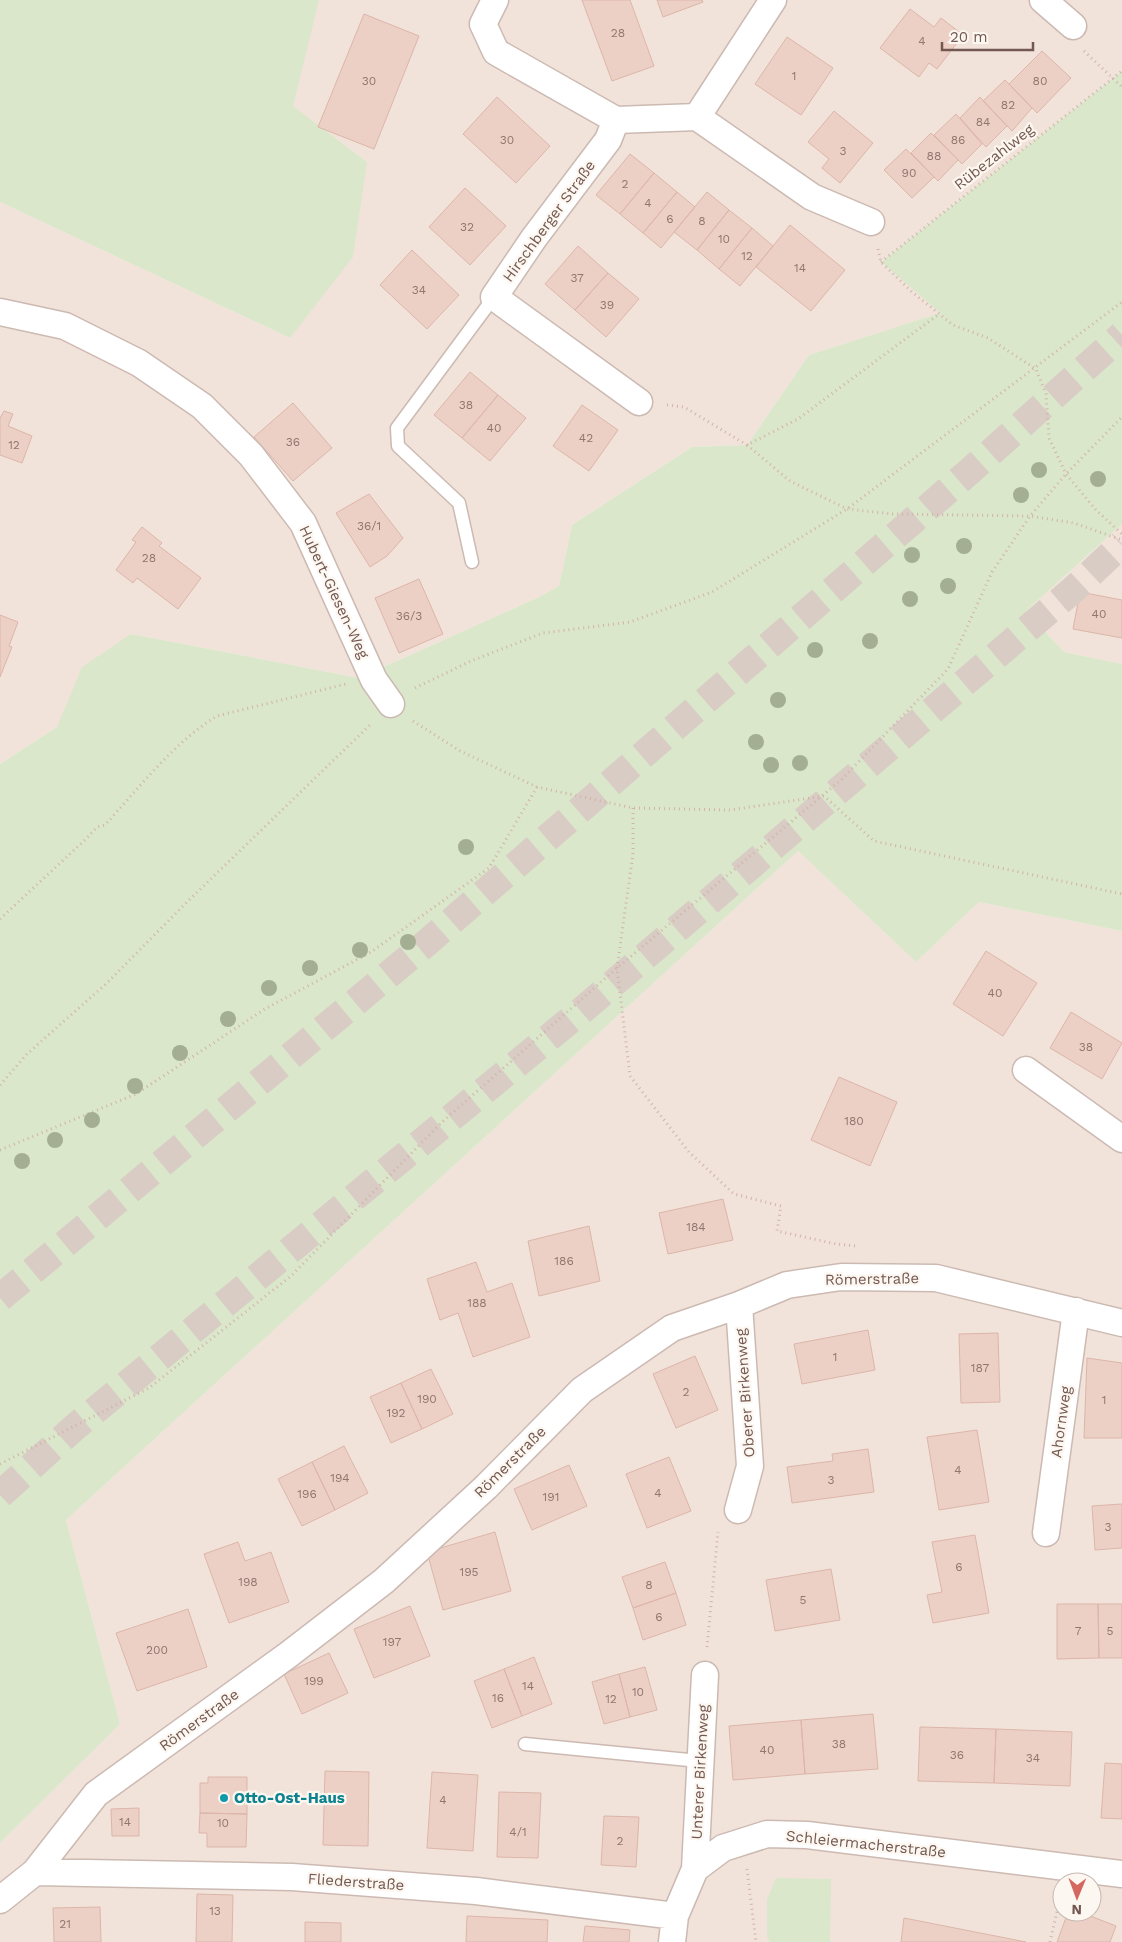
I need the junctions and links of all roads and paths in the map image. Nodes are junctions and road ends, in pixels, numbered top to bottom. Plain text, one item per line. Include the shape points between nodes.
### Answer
1 (496, 0) edge
2 (774, 0) edge
3 (1042, 0) edge
4 (1073, 26) joint
5 (1122, 70) edge
6 (1112, 78) junction
7 (1122, 87) edge
8 (697, 118) junction
9 (616, 120) junction
10 (871, 222) joint
11 (881, 262) junction
12 (494, 297) junction
13 (1122, 302) edge
14 (0, 312) edge
15 (939, 314) junction
16 (1036, 369) junction
17 (640, 402) joint
18 (1122, 417) edge
19 (747, 445) junction
20 (1066, 474) junction
21 (847, 509) junction
22 (1030, 516) junction
23 (1122, 534) edge
24 (1122, 540) edge
25 (472, 562) dead end
26 (374, 680) junction
27 (391, 704) junction
28 (537, 787) junction
29 (824, 796) junction
30 (633, 808) junction
31 (1122, 894) edge
32 (0, 919) edge
33 (617, 968) junction
34 (1026, 1070) dead end
35 (0, 1085) edge
36 (1122, 1139) edge
37 (0, 1150) edge
38 (777, 1231) dead end
39 (739, 1305) junction
40 (1076, 1311) junction
41 (1122, 1323) edge
42 (0, 1464) edge
43 (738, 1510) joint
44 (1046, 1533) dead end
45 (705, 1675) joint
46 (525, 1744) dead end
47 (700, 1761) junction
48 (744, 1842) junction
49 (695, 1869) junction
50 (35, 1872) junction
51 (1122, 1874) edge
52 (0, 1900) edge
53 (675, 1916) junction
54 (1056, 1922) edge
55 (672, 1942) edge
56 (756, 1942) edge
57 (1050, 1942) edge

1 - 9 street via 483,24 496,52
2 - 8 street
3 - 4 street
4 - 6 path via 1078,46
5 - 6 path, Rübezahlweg
6 - 7 path
6 - 11 path, Rübezahlweg
8 - 9 street
8 - 10 street via 812,197
9 - 12 street, Hirschberger Straße via 608,140
10 - 11 path
11 - 15 path
12 - 17 street, Hirschberger Straße
12 - 25 lane via 397,428 398,446 459,503
13 - 16 path
14 - 26 street, Hubert-Giesen-Weg via 65,326 139,363 202,406 251,455 303,523
15 - 16 path via 953,325 988,338
15 - 19 path via 798,419
16 - 20 path via 1046,394 1049,438
16 - 21 path
17 - 19 path via 684,407
18 - 20 path
19 - 21 path via 790,480
20 - 22 path
20 - 23 path via 1096,510
21 - 22 path via 893,514
21 - 27 path via 712,592 630,622 543,633 471,661 406,693
22 - 24 path via 1074,523
22 - 29 path via 992,572 948,669
26 - 27 street, Hubert-Giesen-Weg
26 - 32 path via 340,685 217,716 200,726 105,826 96,827
27 - 28 path via 460,751
27 - 35 path via 107,983 27,1054
28 - 30 path
28 - 37 path via 489,868 371,952 265,1009 136,1094
29 - 30 path via 730,810
29 - 31 path via 874,841
29 - 33 path
30 - 33 path via 633,854
33 - 38 path via 630,1076 689,1152 734,1194 781,1206
33 - 42 path via 440,1122 291,1276 149,1388
34 - 36 street
39 - 40 street, Römerstraße via 787,1285 841,1277 936,1278
39 - 43 street, Oberer Birkenweg via 750,1466
39 - 50 street, Römerstraße via 672,1328 582,1390 486,1487 384,1581 96,1794
40 - 41 street, Römerstraße
40 - 44 street, Ahornweg
43 - 45 path via 720,1519
45 - 47 street, Unterer Birkenweg
46 - 47 lane
47 - 49 street, Unterer Birkenweg
48 - 49 street, Schleiermacherstraße via 723,1848
48 - 51 street, Schleiermacherstraße via 767,1834 807,1835
48 - 56 path
49 - 53 street
50 - 52 street, Römerstraße
50 - 53 street, Fliederstraße via 302,1878 476,1891
53 - 55 street
54 - 57 path

